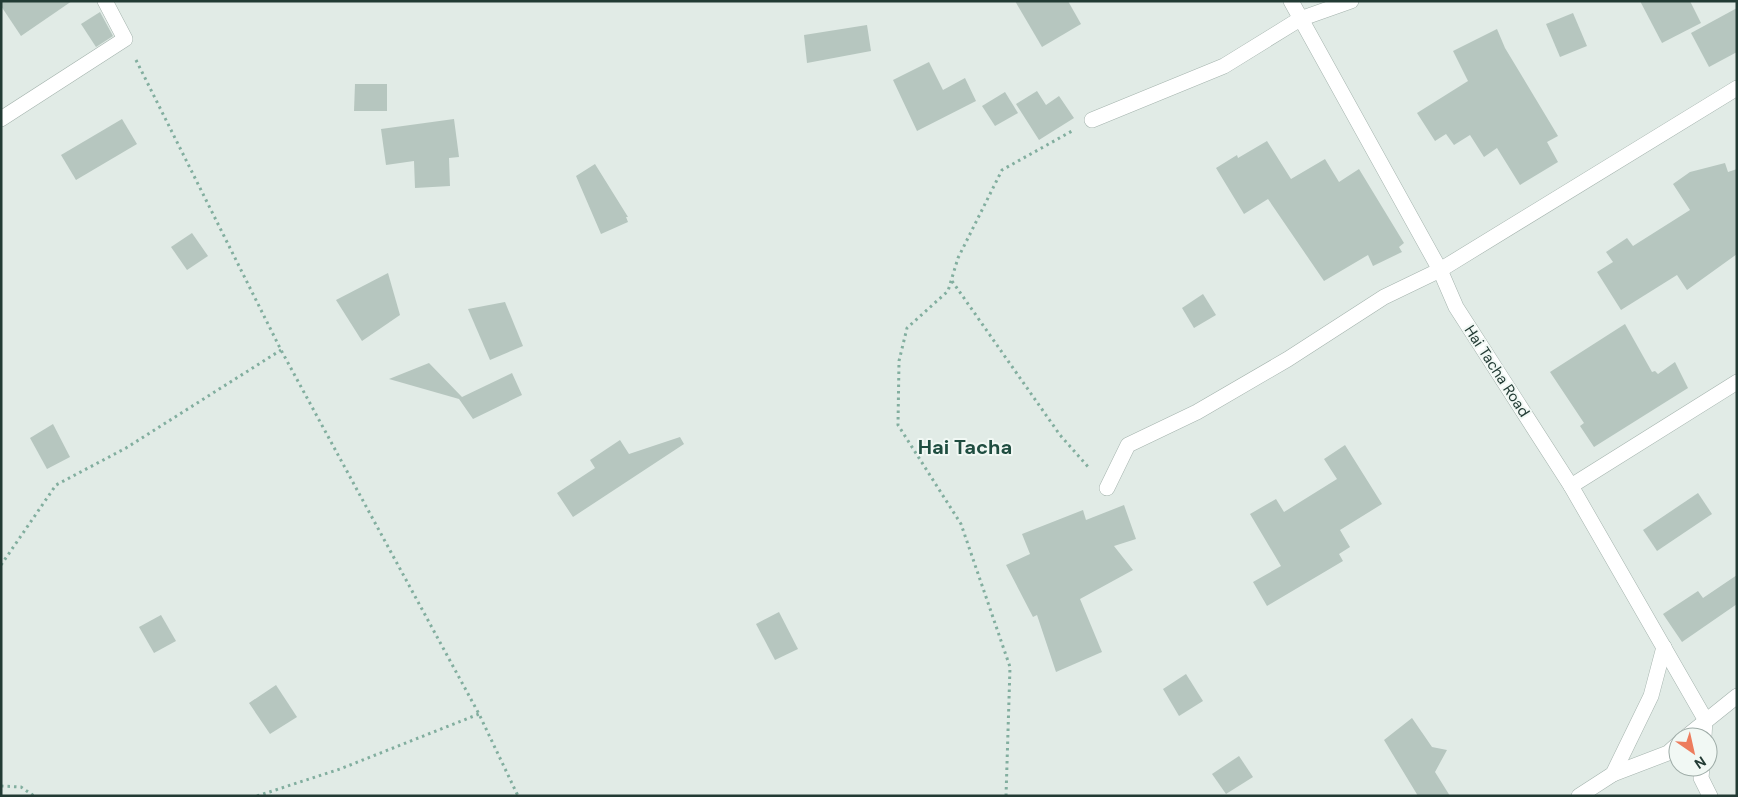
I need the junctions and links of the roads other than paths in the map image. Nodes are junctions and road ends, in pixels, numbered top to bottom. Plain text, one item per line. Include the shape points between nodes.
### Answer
1 (105, 1) edge
2 (1291, 1) edge
3 (1351, 1) edge
4 (1300, 19) junction
5 (1737, 88) edge
6 (1, 119) edge
7 (1092, 120) road end
8 (1440, 270) junction
9 (1737, 382) edge
10 (1571, 486) junction
11 (1107, 488) road end
12 (1664, 647) junction
13 (1737, 696) edge
14 (1705, 719) junction
15 (1697, 727) edge
16 (1705, 727) edge
17 (1668, 753) edge
18 (1613, 774) junction
19 (1701, 777) edge
20 (1579, 796) edge
21 (1710, 796) edge

1 - 6 street via 125,39
2 - 4 street, Hai Tacha Road
3 - 4 street
4 - 7 street via 1224,66
4 - 8 street, Hai Tacha Road
5 - 8 street
8 - 10 street, Hai Tacha Road via 1456,307
8 - 11 street via 1384,297 1198,412 1128,444
9 - 10 street
10 - 12 street, Hai Tacha Road
12 - 14 street, Hai Tacha Road
12 - 18 street via 1651,696
13 - 14 street
14 - 15 street
14 - 16 street
17 - 18 street
18 - 20 street
19 - 21 street

